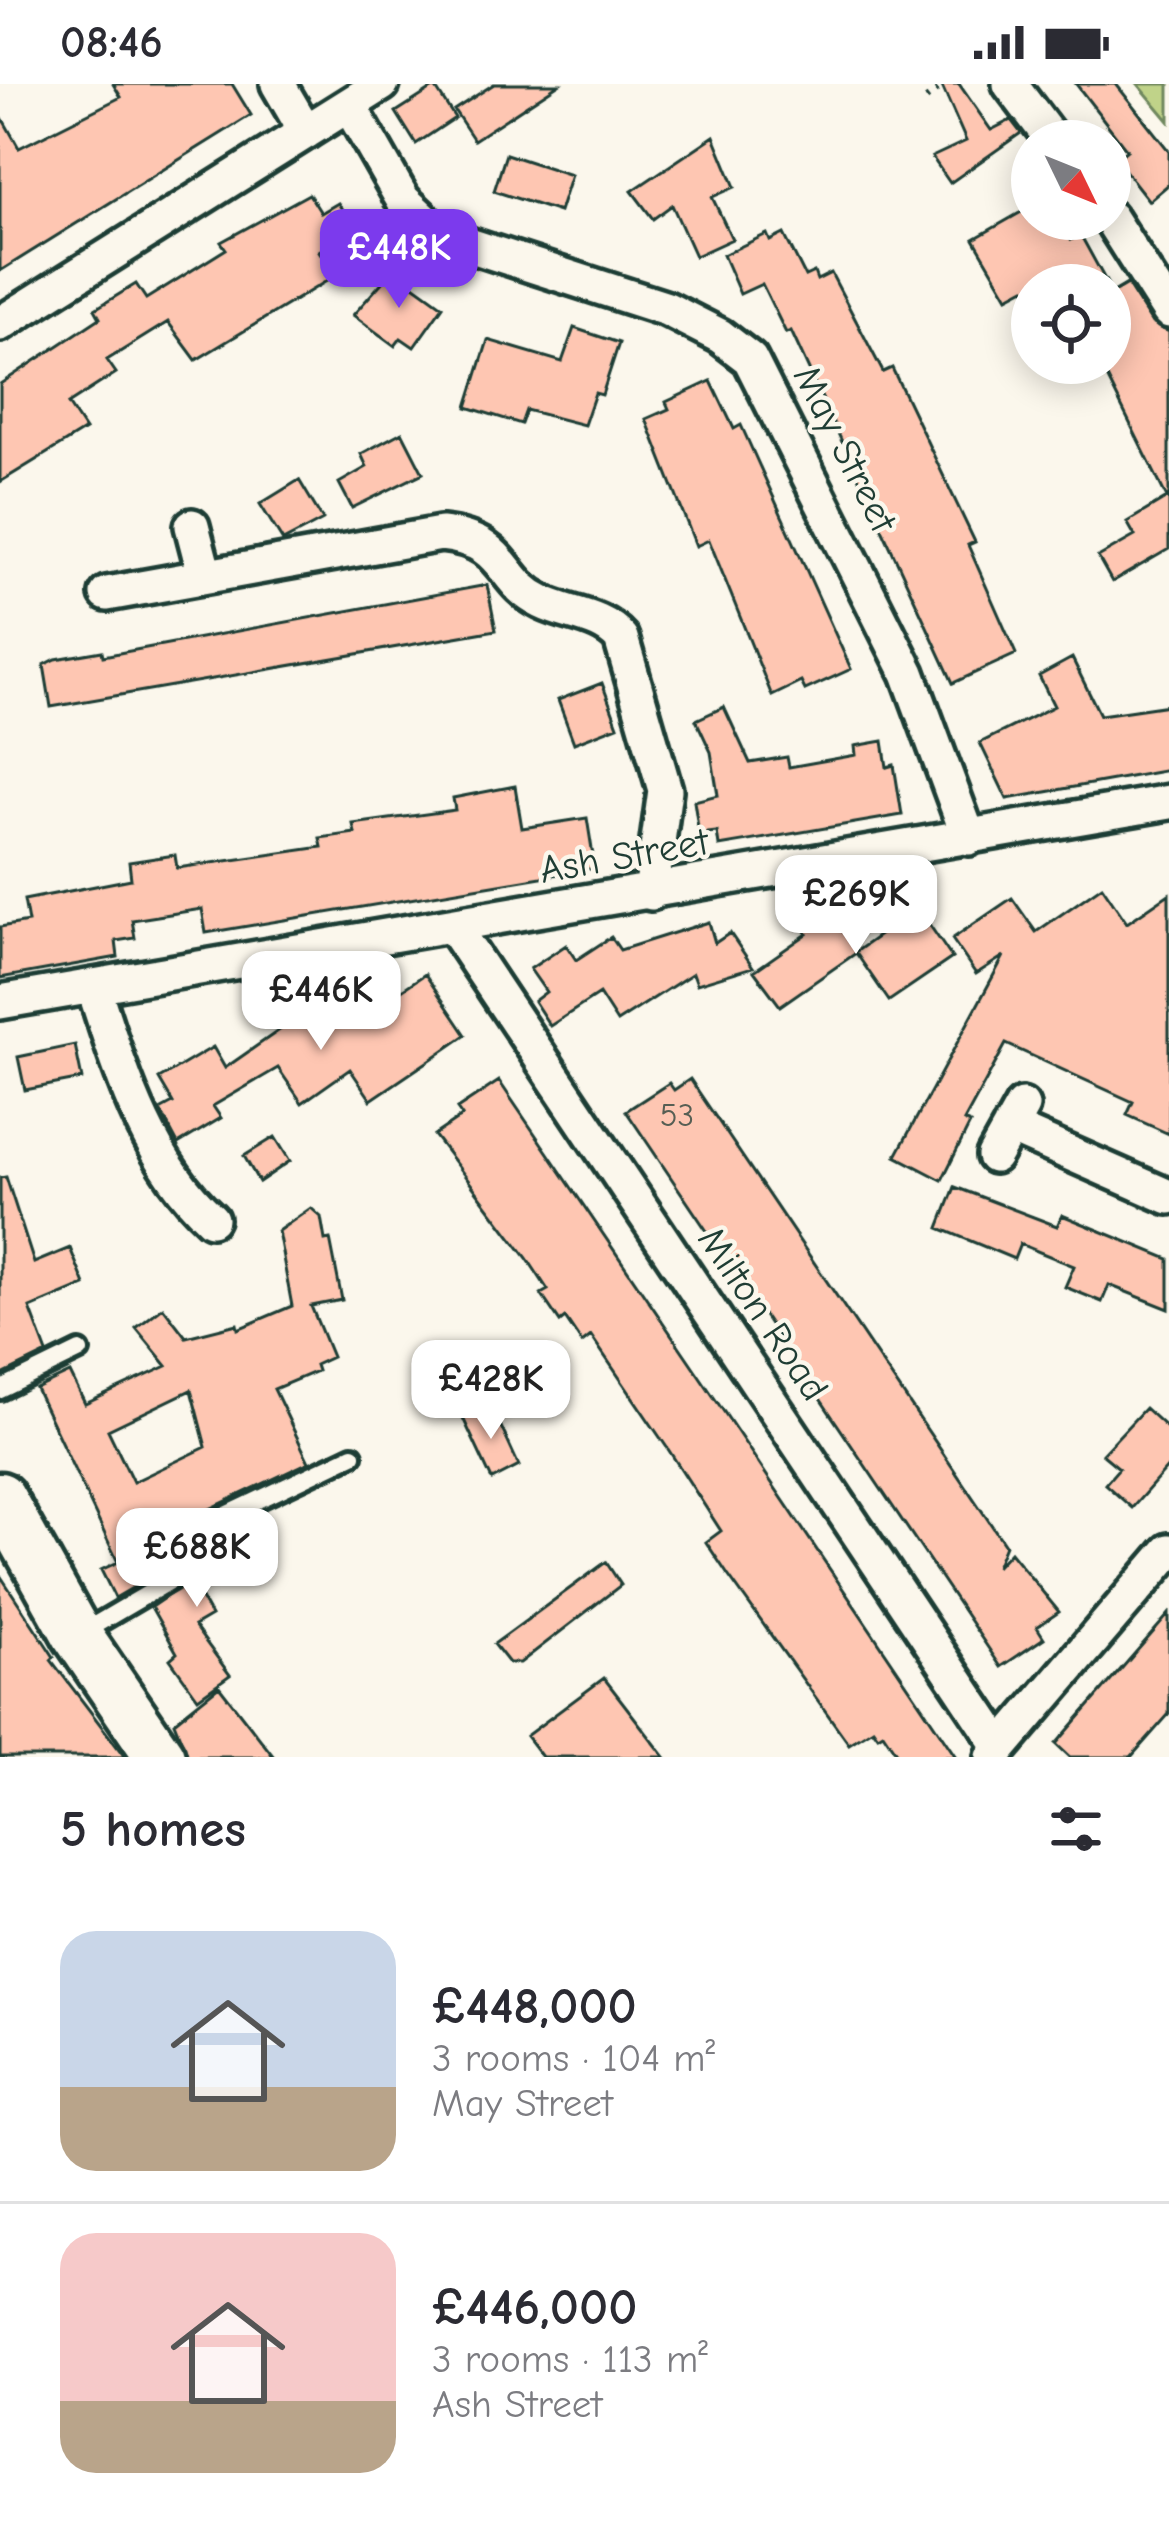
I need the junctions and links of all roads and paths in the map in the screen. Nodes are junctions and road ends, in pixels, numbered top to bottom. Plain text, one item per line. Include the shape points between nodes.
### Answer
1 (278, 84) edge
2 (382, 84) edge
3 (946, 84) edge
4 (1010, 84) edge
5 (926, 99) dead end
6 (349, 105) junction
7 (1037, 120) edge
8 (306, 131) junction
9 (1124, 240) edge
10 (1169, 311) edge
11 (0, 324) edge
12 (192, 526) dead end
13 (205, 576) junction
14 (107, 594) dead end
15 (1169, 802) edge
16 (969, 838) junction
17 (650, 893) junction
18 (454, 928) junction
19 (93, 986) junction
20 (0, 1002) edge
21 (1009, 1130) dead end
22 (1169, 1197) edge
23 (211, 1219) dead end
24 (80, 1351) dead end
25 (0, 1390) edge
26 (353, 1455) dead end
27 (5, 1518) edge
28 (1165, 1557) edge
29 (77, 1635) junction
30 (997, 1752) edge
31 (160, 1757) edge

1 - 8 street
2 - 6 street
3 - 5 path
4 - 7 street
6 - 8 street
6 - 16 street, May Street via 403,200 441,236 667,309 751,359 908,673
8 - 11 street
9 - 10 street
12 - 13 street
13 - 14 street
13 - 17 street via 453,536 493,552 542,602 614,631 663,768 666,811
15 - 16 street, Ash Street
16 - 17 street, Ash Street
17 - 18 street, Ash Street
18 - 19 street, Ash Street
18 - 30 street, Milton Road
19 - 20 street, Ash Street
19 - 23 street via 146,1130 177,1184
21 - 22 street
24 - 25 lane
26 - 29 lane via 159,1547 175,1579
27 - 29 street
28 - 30 street
29 - 31 street

